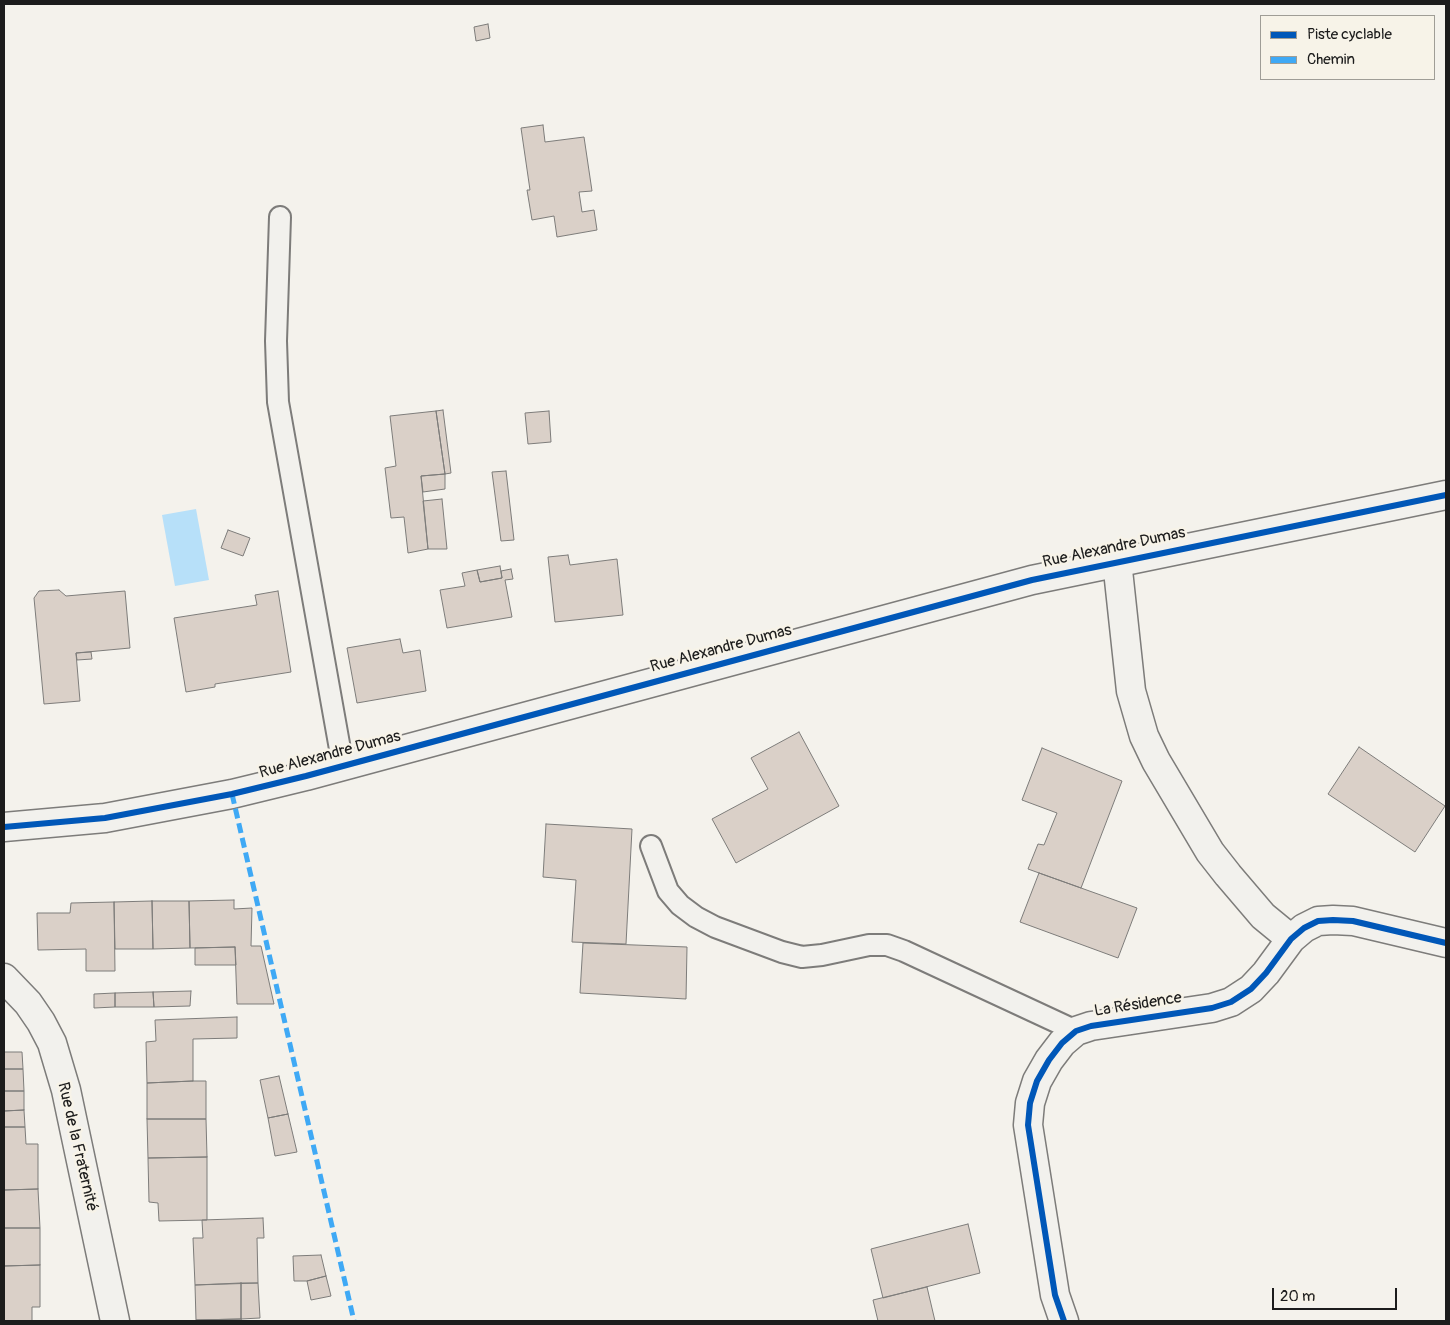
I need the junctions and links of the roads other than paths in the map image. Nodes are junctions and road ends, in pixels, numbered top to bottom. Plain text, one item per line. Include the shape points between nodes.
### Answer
1 (280, 217) dead end
2 (1446, 495) edge
3 (1117, 561) junction
4 (343, 766) junction
5 (4, 827) edge
6 (652, 846) dead end
7 (1291, 939) junction
8 (1446, 943) edge
9 (7, 982) edge
10 (1076, 1032) junction
11 (115, 1321) edge
12 (1064, 1321) edge

1 - 4 lane via 276,341 278,402
2 - 3 street, Rue Alexandre Dumas
3 - 4 street, Rue Alexandre Dumas via 1023,582
3 - 7 street via 1131,690 1144,736 1210,852 1263,916
4 - 5 street, Rue Alexandre Dumas via 232,794 146,811
6 - 10 lane via 668,891 680,905 715,927 802,957 869,945 887,945
7 - 8 street, La Résidence via 1318,921 1333,920 1353,921
7 - 10 street, La Résidence via 1266,973 1232,1002 1212,1008 1091,1026
9 - 11 street, Rue de la Fraternité via 41,1022 54,1051 66,1090
10 - 12 street, La Résidence via 1062,1043 1037,1082 1030,1103 1028,1125 1055,1295

